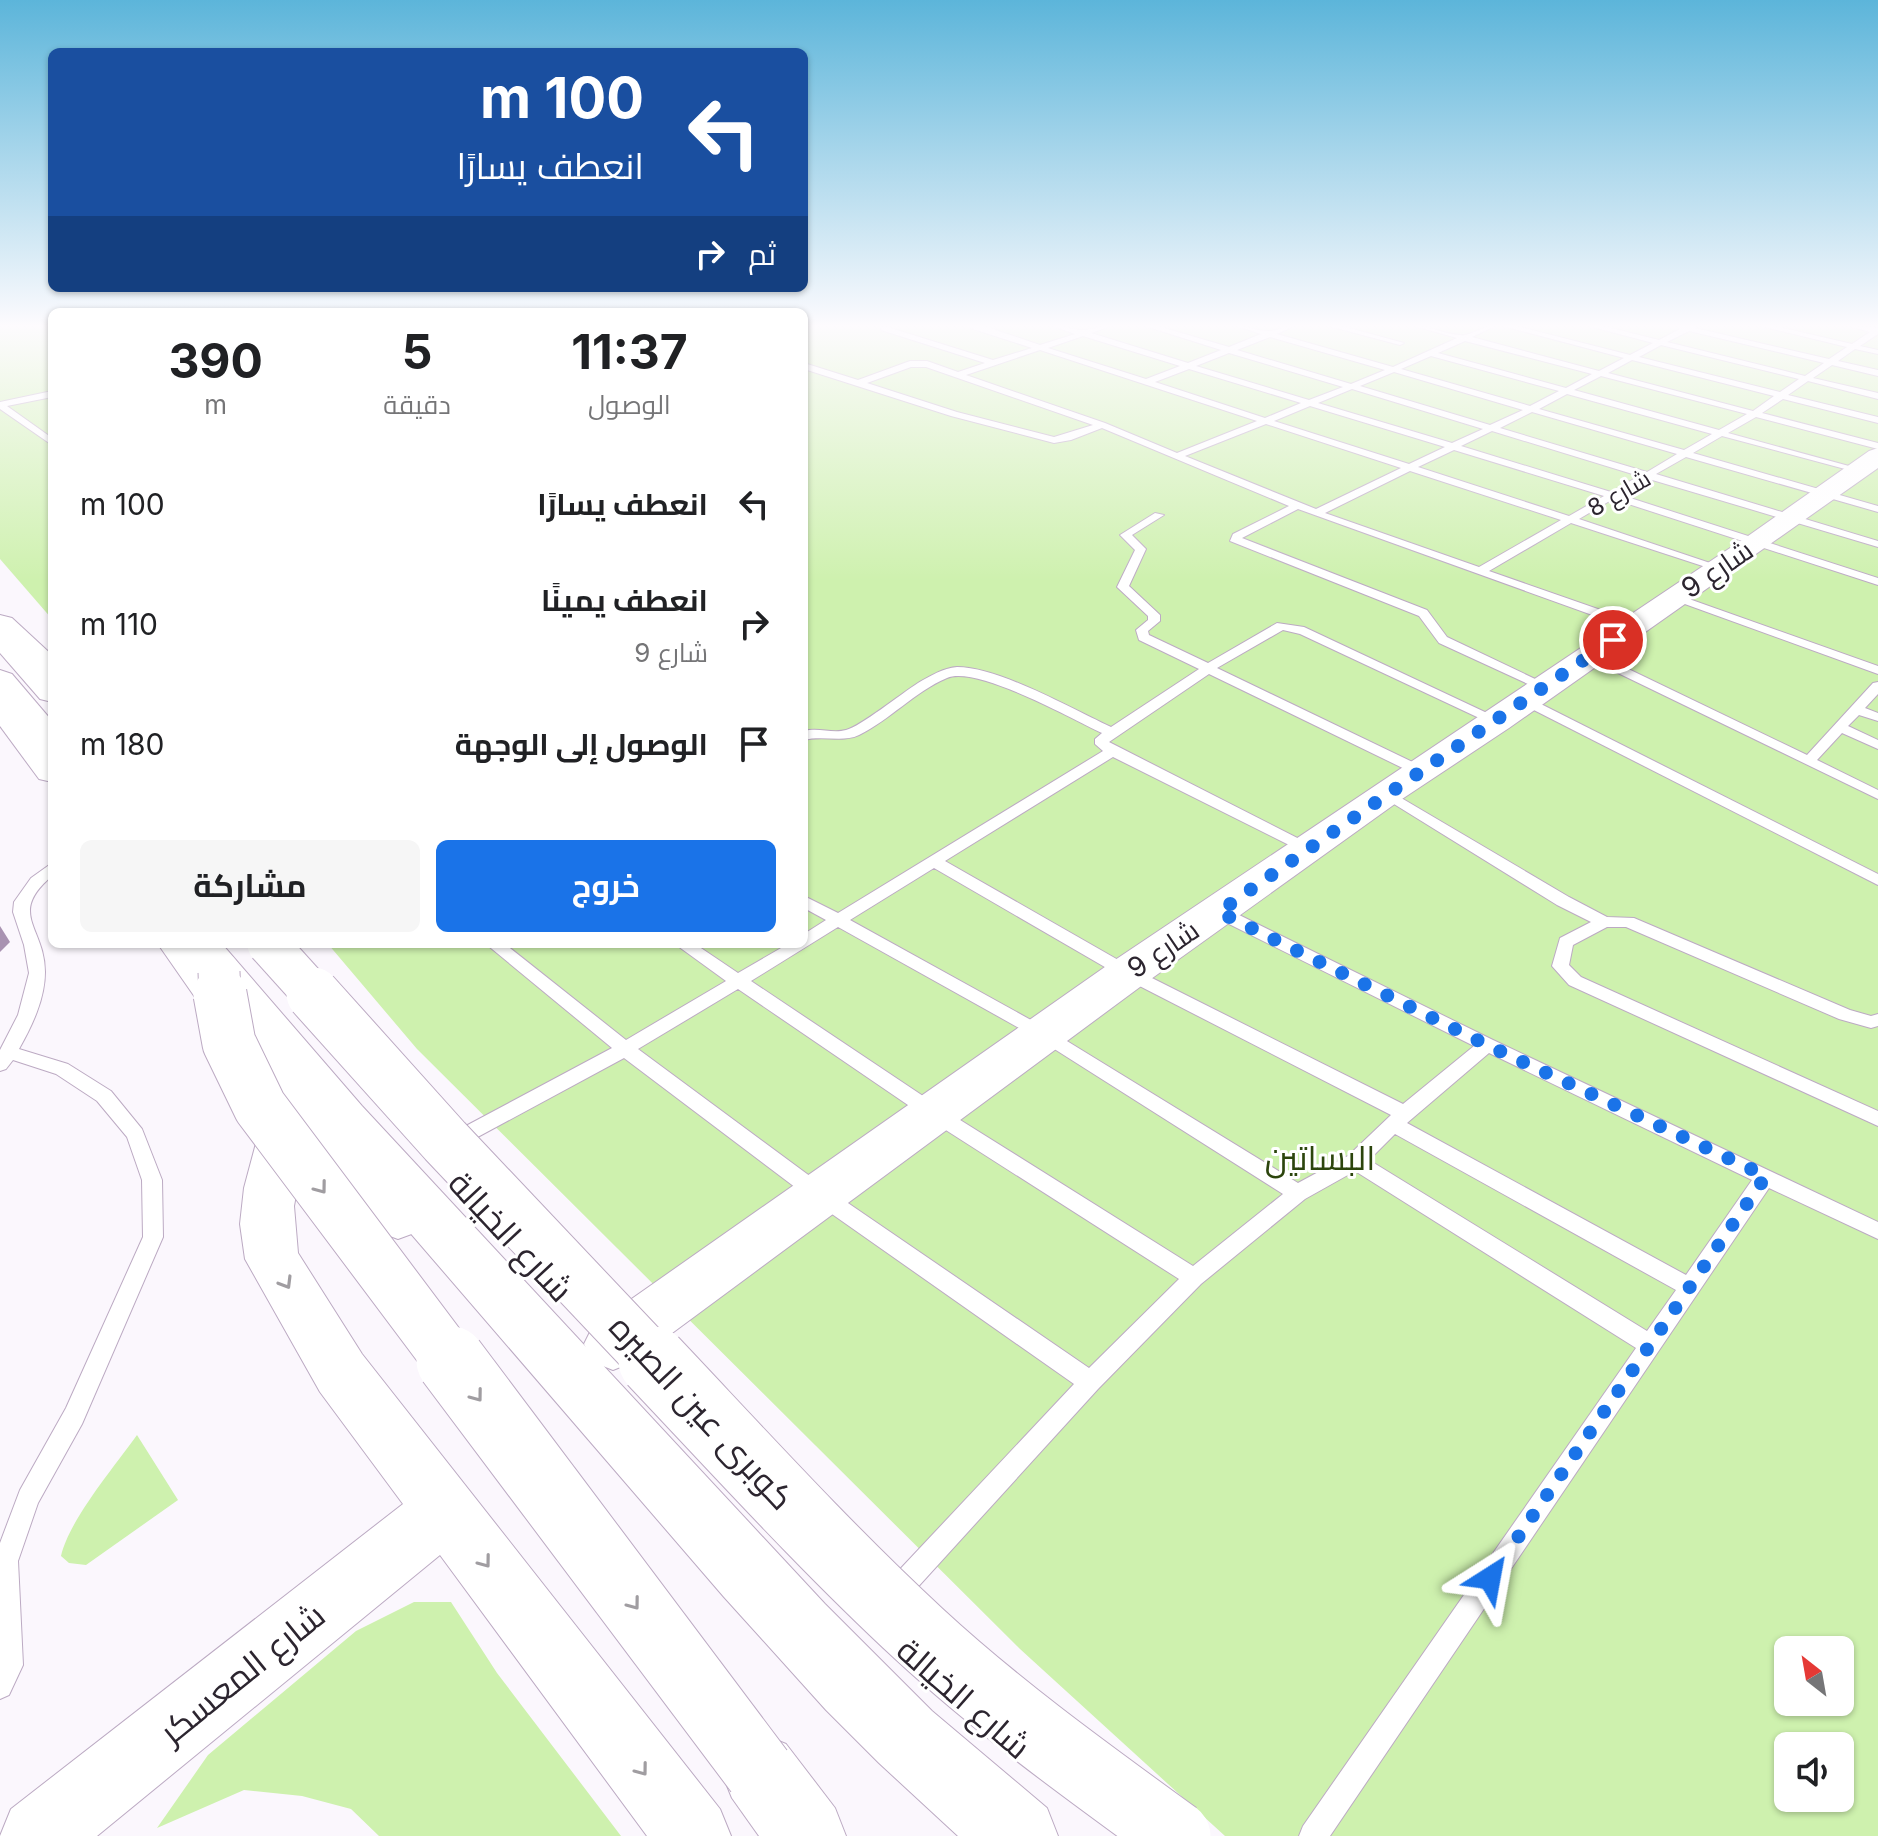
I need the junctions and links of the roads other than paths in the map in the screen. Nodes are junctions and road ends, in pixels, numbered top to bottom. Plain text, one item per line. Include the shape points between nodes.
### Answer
1 (8, 411) edge
2 (944, 411) edge
3 (1060, 411) edge
4 (1238, 411) edge
5 (1292, 411) edge
6 (1336, 411) edge
7 (1436, 411) edge
8 (1528, 411) edge
9 (1531, 411) edge
10 (1639, 411) edge
11 (1741, 411) edge
12 (1759, 411) edge
13 (1840, 411) edge
14 (1754, 414) junction
15 (1268, 420) junction
16 (1878, 420) edge
17 (1102, 425) junction
18 (1491, 428) junction
19 (1721, 433) junction
20 (48, 439) edge
21 (1451, 447) junction
22 (1687, 454) junction
23 (1177, 456) junction
24 (1860, 467) edge
25 (1406, 469) junction
26 (1650, 475) junction
27 (1614, 496) junction
28 (1298, 505) junction
29 (1878, 509) edge
30 (1316, 513) junction
31 (1159, 515) dead end
32 (1792, 518) junction
33 (1570, 521) junction
34 (1758, 542) junction
35 (1878, 544) edge
36 (1719, 568) junction
37 (1479, 572) junction
38 (1878, 582) edge
39 (1675, 597) junction
40 (0, 625) edge
41 (1634, 626) junction
42 (0, 633) edge
43 (1591, 655) junction
44 (48, 669) edge
45 (1207, 669) junction
46 (1878, 670) edge
47 (0, 681) edge
48 (1878, 686) edge
49 (48, 687) edge
50 (0, 703) edge
51 (1523, 703) junction
52 (1857, 710) junction
53 (1878, 717) edge
54 (1841, 728) junction
55 (1110, 732) junction
56 (808, 734) edge
57 (48, 740) edge
58 (1878, 745) edge
59 (1112, 751) junction
60 (1809, 761) junction
61 (48, 766) edge
62 (1420, 771) junction
63 (1386, 793) junction
64 (1878, 795) edge
65 (1308, 849) junction
66 (934, 861) junction
67 (48, 871) edge
68 (1878, 880) edge
69 (48, 884) edge
70 (21, 895) junction
71 (808, 903) edge
72 (1219, 912) junction
73 (837, 921) junction
74 (1604, 922) junction
75 (808, 939) edge
76 (499, 948) edge
77 (689, 948) edge
78 (794, 948) edge
79 (224, 950) edge
80 (1128, 973) junction
81 (738, 983) junction
82 (1878, 1020) edge
83 (1043, 1034) junction
84 (1487, 1045) junction
85 (625, 1049) junction
86 (5, 1058) edge
87 (293, 1101) junction
88 (934, 1113) junction
89 (1400, 1119) junction
90 (1878, 1119) edge
91 (432, 1153) junction
92 (1355, 1161) junction
93 (1766, 1176) junction
94 (1298, 1193) junction
95 (819, 1194) junction
96 (1878, 1231) edge
97 (1194, 1278) junction
98 (1689, 1287) junction
99 (613, 1344) junction
100 (1650, 1345) junction
101 (1090, 1382) junction
102 (445, 1510) junction
103 (872, 1618) junction
104 (0, 1686) edge
105 (38, 1836) edge
106 (693, 1836) edge
107 (807, 1836) edge
108 (985, 1836) edge
109 (1019, 1836) edge
110 (1136, 1836) edge
111 (1176, 1836) edge
112 (1313, 1836) edge

1 - 20 lane
2 - 17 lane via 1054,440
3 - 17 lane
4 - 15 lane
5 - 15 lane
6 - 21 lane
7 - 18 lane
8 - 18 lane
9 - 22 lane
10 - 19 lane
11 - 14 lane
12 - 14 lane, شارع 8
13 - 16 lane
14 - 19 lane, شارع 8
14 - 24 lane
15 - 23 lane
15 - 25 lane
17 - 23 lane
18 - 21 lane
18 - 26 lane
19 - 22 lane, شارع 8
19 - 24 lane
21 - 25 lane
21 - 27 lane
22 - 24 lane
22 - 26 lane, شارع 8
23 - 28 lane
24 - 29 lane
24 - 32 street, شارع 9
25 - 30 lane
25 - 33 lane
26 - 27 lane, شارع 8
26 - 32 lane
27 - 33 lane, شارع 8
27 - 34 lane
28 - 30 lane
28 - 51 lane via 1235,541 1423,613 1434,633
30 - 37 lane
31 - 45 lane via 1125,535 1141,549 1123,587 1154,615 1142,630 1143,637
32 - 34 street, شارع 9
32 - 35 lane
33 - 36 lane
33 - 37 lane, شارع 8
34 - 36 street, شارع 9
34 - 38 lane
36 - 39 street, شارع 9
37 - 41 lane
39 - 41 street, شارع 9
39 - 46 lane
40 - 44 highway
41 - 43 street, شارع 9
42 - 49 street
43 - 51 street, شارع 9
43 - 60 lane
45 - 51 lane via 1268,631 1288,626
45 - 55 lane
45 - 62 lane
47 - 57 highway
48 - 52 lane
50 - 61 street
51 - 62 street, شارع 9
51 - 68 lane
52 - 53 lane
52 - 54 lane
54 - 58 lane
54 - 60 lane
55 - 56 lane via 962,670 943,675 853,733
55 - 59 lane via 1102,744
59 - 65 lane
59 - 66 lane
60 - 64 lane
62 - 63 street, شارع 9
63 - 65 street, شارع 9
63 - 74 lane
65 - 72 street, شارع 9
66 - 73 lane
66 - 80 lane
67 - 70 lane
69 - 70 lane
70 - 86 lane via 16,913 37,962 32,1003
71 - 73 lane
72 - 80 street, شارع 9
72 - 84 lane
73 - 75 lane
73 - 83 lane
74 - 82 lane via 1628,922 1845,1015
74 - 90 lane via 1566,942 1560,966 1575,981
76 - 85 lane
77 - 81 lane
78 - 81 lane
79 - 87 street
79 - 91 street, شارع الخيالة
79 -> 107 highway, bridge via 219,1006 226,1040 260,1107
79 - 109 highway via 292,1060 774,1598 871,1702
79 - 111 highway, كوبرى عين الصيره, bridge via 445,1141 828,1546 920,1635 1028,1728
80 - 83 street, شارع 9
80 - 89 lane
81 - 85 lane
81 - 88 lane
83 - 88 street, شارع 9
83 - 94 lane
84 - 89 lane
84 - 93 lane
85 - 91 lane
85 - 95 lane
86 - 104 lane via 62,1069 104,1096 135,1134 152,1180 153,1237 74,1416 28,1498 6,1561 10,1665
87 -> 102 street via 265,1218 272,1259 341,1373
87 - 108 street via 819,1677 928,1789
88 - 95 street, شارع 9
88 - 97 lane
89 - 92 lane
89 - 98 lane
91 - 99 street, شارع الخيالة
92 - 94 lane
92 - 100 lane
93 - 96 lane
93 - 98 lane
94 - 97 lane
95 - 99 street, شارع 9
95 - 101 lane
97 - 101 lane
98 - 100 lane
99 - 103 street, شارع الخيالة
100 - 112 lane
101 - 103 lane
102 - 105 street, شارع المعسكر
102 -> 106 street
103 - 110 street, شارع الخيالة via 978,1716

